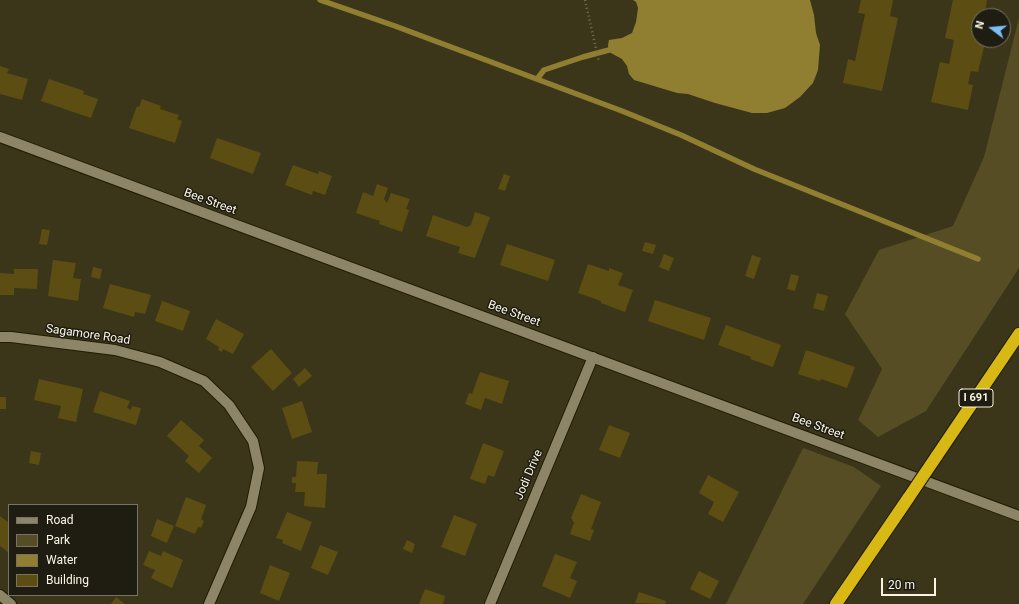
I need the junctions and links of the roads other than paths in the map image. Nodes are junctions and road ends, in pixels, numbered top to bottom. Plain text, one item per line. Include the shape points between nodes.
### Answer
1 (0, 137) edge
2 (1019, 323) edge
3 (1017, 336) edge
4 (0, 337) edge
5 (593, 357) junction
6 (1019, 516) edge
7 (0, 595) edge
8 (11, 604) edge
9 (209, 604) edge
10 (490, 604) edge
11 (836, 604) edge

1 - 5 street, Bee Street
2 - 3 highway
3 - 11 highway, I 691, bridge
4 - 9 street, Sagamore Road via 115,350 160,362 204,381 230,406 253,441 259,468 251,507
5 - 6 street, Bee Street
5 - 10 street, Jodi Drive
7 - 8 street

